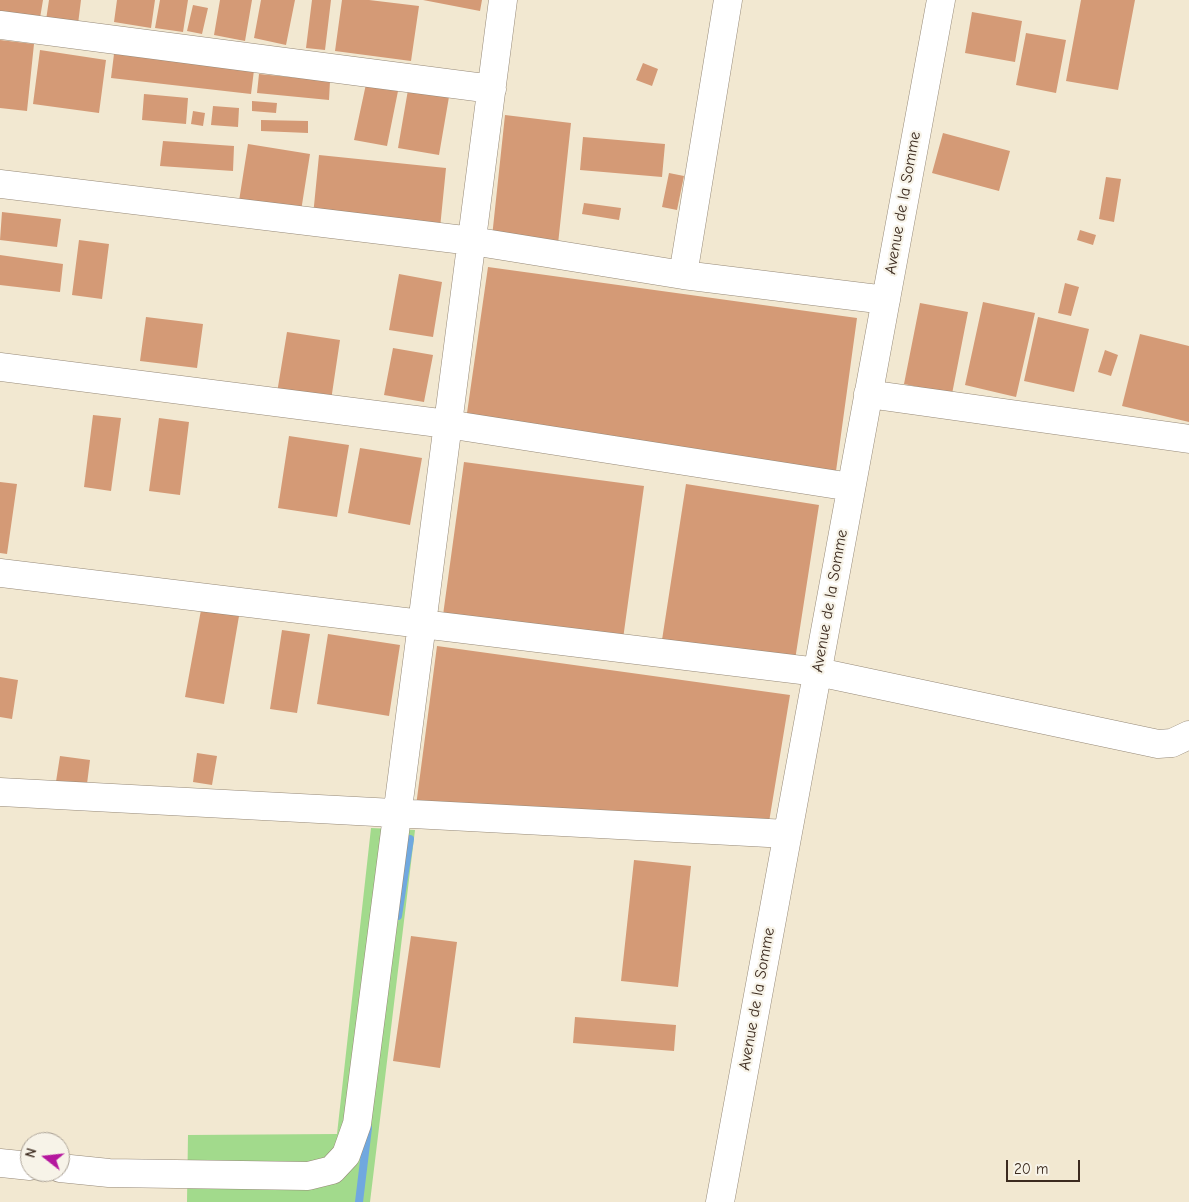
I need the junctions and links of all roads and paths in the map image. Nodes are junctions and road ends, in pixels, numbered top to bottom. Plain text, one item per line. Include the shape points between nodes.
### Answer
1 (503, 0) edge
2 (728, 0) edge
3 (941, 0) edge
4 (0, 25) edge
5 (492, 89) junction
6 (0, 184) edge
7 (472, 241) junction
8 (684, 275) junction
9 (886, 300) junction
10 (0, 367) edge
11 (868, 394) junction
12 (448, 424) junction
13 (1189, 439) edge
14 (852, 487) junction
15 (0, 573) edge
16 (421, 624) junction
17 (818, 672) junction
18 (1189, 735) edge
19 (0, 792) edge
20 (396, 814) junction
21 (787, 834) junction
22 (0, 1163) edge
23 (20, 1165) edge
24 (70, 1169) edge
25 (720, 1202) edge

1 - 5 street
2 - 8 street
3 - 9 street, Avenue de la Somme
4 - 5 street
5 - 7 street
6 - 7 street
7 - 8 street
7 - 12 street
8 - 9 street
9 - 11 street, Avenue de la Somme
10 - 12 street
11 - 13 street
11 - 14 street, Avenue de la Somme
12 - 14 street
12 - 16 street
14 - 17 street, Avenue de la Somme
15 - 16 street
16 - 17 street
16 - 20 street
17 - 18 street via 1158,744 1172,743
17 - 21 street, Avenue de la Somme
19 - 20 street
20 - 21 street
20 - 24 street via 357,1124 346,1155 332,1170 308,1176 109,1173
21 - 25 street, Avenue de la Somme
22 - 23 street

